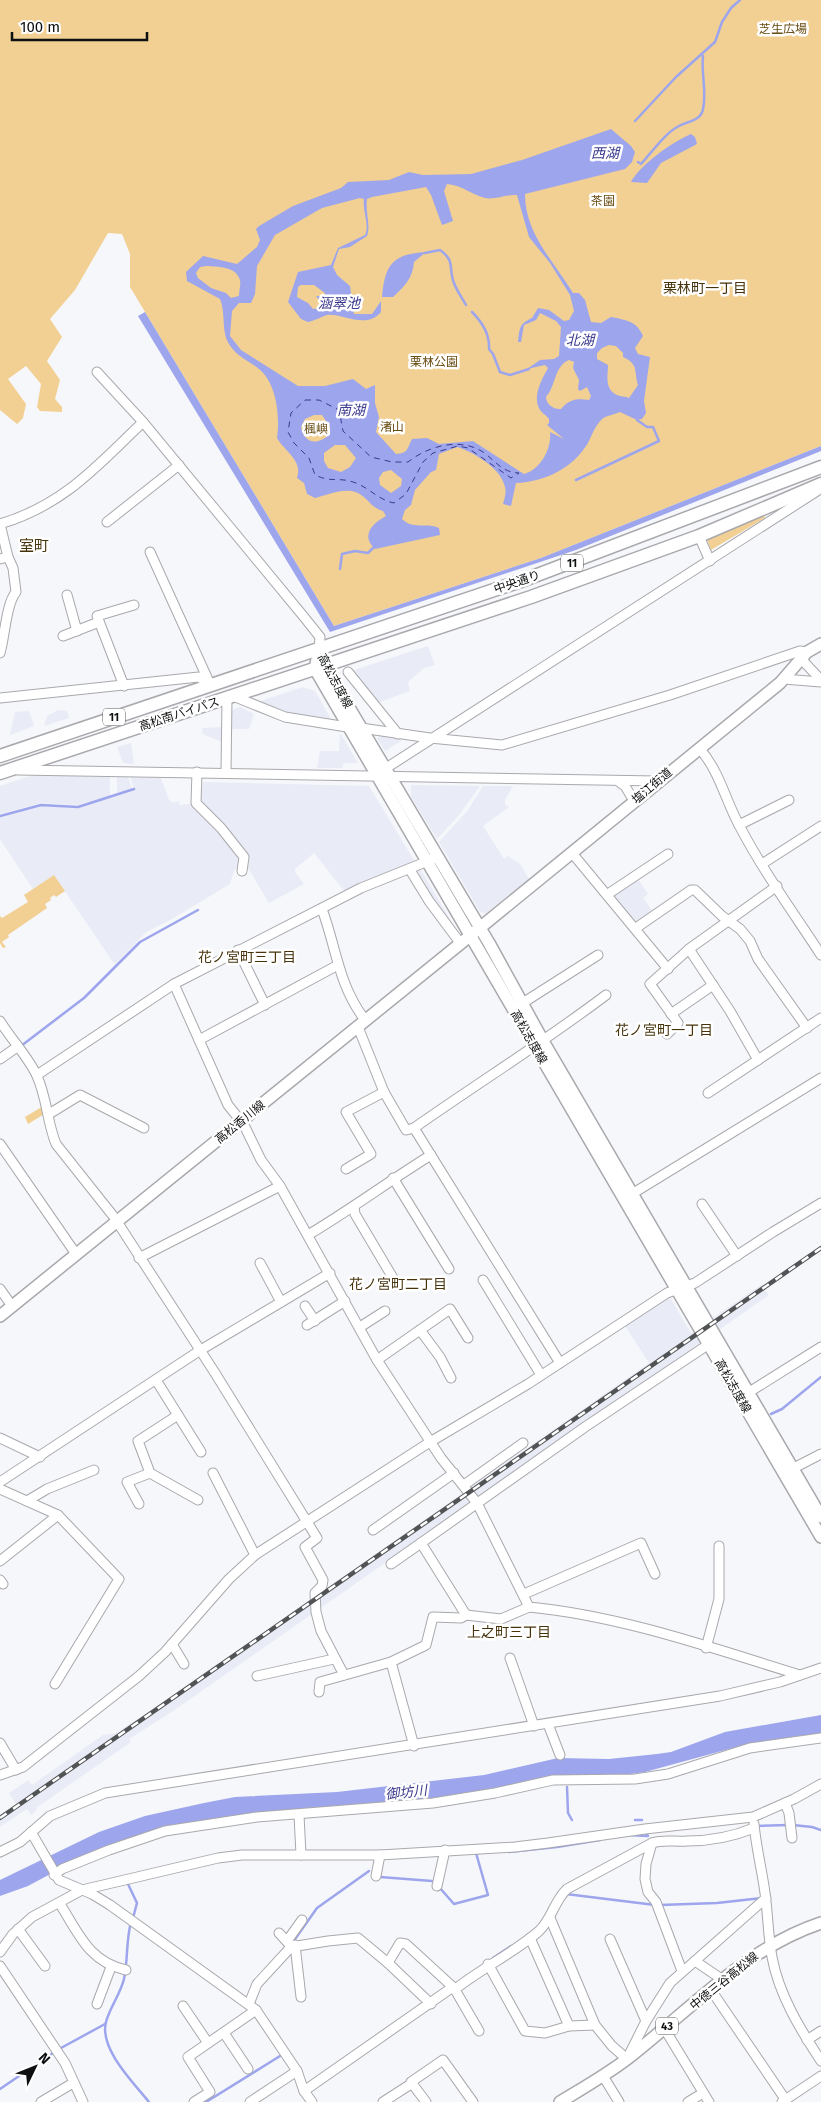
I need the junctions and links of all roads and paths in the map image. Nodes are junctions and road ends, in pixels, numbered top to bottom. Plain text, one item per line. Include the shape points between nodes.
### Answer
1 (97, 372) dead end
2 (143, 422) junction
3 (178, 465) junction
4 (821, 467) edge
5 (821, 486) edge
6 (107, 522) dead end
7 (0, 524) edge
8 (699, 536) junction
9 (150, 552) dead end
10 (4, 558) edge
11 (710, 561) junction
12 (66, 596) dead end
13 (134, 605) dead end
14 (99, 622) junction
15 (77, 630) junction
16 (63, 636) dead end
17 (821, 644) edge
18 (319, 649) junction
19 (0, 653) edge
20 (805, 654) junction
21 (294, 657) joint
22 (320, 667) junction
23 (348, 672) dead end
24 (301, 673) joint
25 (784, 678) junction
26 (821, 681) edge
27 (210, 685) junction
28 (124, 686) junction
29 (230, 697) junction
30 (0, 698) edge
31 (348, 727) junction
32 (361, 728) junction
33 (398, 734) junction
34 (430, 738) junction
35 (699, 748) junction
36 (0, 756) edge
37 (4, 771) edge
38 (197, 772) junction
39 (226, 773) junction
40 (384, 773) junction
41 (618, 781) junction
42 (657, 781) junction
43 (790, 800) dead end
44 (634, 801) junction
45 (739, 824) junction
46 (821, 826) edge
47 (572, 852) junction
48 (668, 854) dead end
49 (431, 859) junction
50 (762, 864) junction
51 (410, 870) junction
52 (242, 871) dead end
53 (777, 886) junction
54 (608, 894) junction
55 (322, 909) junction
56 (730, 920) junction
57 (636, 928) junction
58 (476, 932) junction
59 (461, 944) junction
60 (689, 949) junction
61 (238, 950) junction
62 (598, 955) dead end
63 (821, 955) edge
64 (338, 965) junction
65 (668, 969) junction
66 (174, 984) junction
67 (713, 985) junction
68 (606, 995) dead end
69 (265, 1005) junction
70 (517, 1006) junction
71 (671, 1014) junction
72 (821, 1018) edge
73 (0, 1021) edge
74 (362, 1023) junction
75 (807, 1028) junction
76 (667, 1034) dead end
77 (199, 1040) junction
78 (539, 1044) junction
79 (17, 1047) junction
80 (0, 1058) edge
81 (758, 1060) junction
82 (37, 1075) junction
83 (821, 1078) edge
84 (384, 1092) junction
85 (708, 1093) dead end
86 (49, 1114) junction
87 (241, 1121) junction
88 (144, 1128) dead end
89 (414, 1128) junction
90 (0, 1144) edge
91 (430, 1155) junction
92 (346, 1169) dead end
93 (393, 1178) junction
94 (280, 1186) junction
95 (629, 1196) junction
96 (702, 1204) dead end
97 (821, 1204) edge
98 (354, 1207) junction
99 (116, 1221) junction
100 (308, 1235) junction
101 (76, 1254) junction
102 (737, 1256) junction
103 (139, 1258) junction
104 (260, 1263) dead end
105 (449, 1269) dead end
106 (330, 1274) junction
107 (393, 1278) dead end
108 (483, 1280) dead end
109 (681, 1287) junction
110 (0, 1289) edge
111 (346, 1301) junction
112 (281, 1302) junction
113 (12, 1306) junction
114 (306, 1306) dead end
115 (385, 1310) dead end
116 (0, 1316) edge
117 (360, 1327) junction
118 (420, 1330) junction
119 (468, 1338) dead end
120 (709, 1344) junction
121 (821, 1347) edge
122 (199, 1351) junction
123 (377, 1360) junction
124 (560, 1363) junction
125 (541, 1374) junction
126 (451, 1378) dead end
127 (156, 1380) junction
128 (745, 1395) junction
129 (178, 1415) junction
130 (0, 1438) edge
131 (430, 1442) junction
132 (523, 1443) dead end
133 (201, 1452) dead end
134 (821, 1454) edge
135 (40, 1457) junction
136 (94, 1470) dead end
137 (789, 1471) junction
138 (150, 1473) junction
139 (213, 1473) dead end
140 (454, 1473) junction
141 (0, 1482) edge
142 (464, 1485) junction
143 (0, 1489) edge
144 (198, 1500) dead end
145 (28, 1501) junction
146 (477, 1503) junction
147 (139, 1504) dead end
148 (58, 1515) junction
149 (821, 1517) edge
150 (306, 1521) junction
151 (373, 1530) dead end
152 (821, 1537) edge
153 (421, 1543) junction
154 (719, 1546) dead end
155 (256, 1555) junction
156 (0, 1561) edge
157 (391, 1564) dead end
158 (655, 1574) dead end
159 (524, 1594) junction
160 (529, 1608) junction
161 (466, 1615) junction
162 (172, 1644) junction
163 (706, 1648) junction
164 (510, 1658) dead end
165 (334, 1659) junction
166 (391, 1662) junction
167 (184, 1664) dead end
168 (821, 1668) edge
169 (344, 1675) junction
170 (800, 1675) junction
171 (257, 1676) dead end
172 (55, 1684) dead end
173 (319, 1692) dead end
174 (548, 1724) junction
175 (534, 1726) junction
176 (821, 1738) edge
177 (0, 1743) edge
178 (414, 1746) junction
179 (560, 1755) dead end
180 (16, 1770) junction
181 (0, 1775) edge
182 (821, 1784) edge
183 (785, 1803) junction
184 (299, 1815) junction
185 (753, 1817) junction
186 (672, 1826) junction
187 (754, 1828) junction
188 (31, 1832) junction
189 (792, 1838) dead end
190 (669, 1840) junction
191 (652, 1844) junction
192 (445, 1850) junction
193 (0, 1852) edge
194 (380, 1854) junction
195 (301, 1855) junction
196 (54, 1874) junction
197 (376, 1876) dead end
198 (437, 1886) dead end
199 (82, 1890) junction
200 (766, 1898) junction
201 (60, 1904) junction
202 (550, 1918) junction
203 (302, 1920) dead end
204 (821, 1923) edge
205 (18, 1929) junction
206 (279, 1933) dead end
207 (530, 1938) junction
208 (610, 1939) dead end
209 (291, 1944) junction
210 (770, 1945) junction
211 (0, 1952) edge
212 (695, 1962) junction
213 (388, 1963) junction
214 (488, 1964) junction
215 (0, 1966) edge
216 (45, 1966) dead end
217 (111, 1967) junction
218 (126, 1970) dead end
219 (682, 1971) junction
220 (723, 1980) junction
221 (454, 1988) junction
222 (711, 1990) junction
223 (301, 1997) dead end
224 (96, 2004) dead end
225 (431, 2004) junction
226 (183, 2006) dead end
227 (252, 2007) junction
228 (646, 2021) junction
229 (595, 2025) junction
230 (569, 2026) junction
231 (664, 2028) junction
232 (479, 2031) dead end
233 (821, 2032) edge
234 (224, 2033) junction
235 (807, 2040) junction
236 (208, 2043) junction
237 (627, 2059) junction
238 (821, 2061) edge
239 (248, 2069) dead end
240 (297, 2071) junction
241 (603, 2076) junction
242 (821, 2076) edge
243 (73, 2083) junction
244 (411, 2084) junction
245 (304, 2091) junction
246 (703, 2093) junction
247 (783, 2101) edge
248 (41, 2102) edge
249 (83, 2102) edge
250 (194, 2102) edge
251 (250, 2102) edge
252 (312, 2102) edge
253 (384, 2102) edge
254 (426, 2102) edge
255 (473, 2102) edge
256 (560, 2102) edge
257 (618, 2102) edge
258 (688, 2102) edge
259 (710, 2102) edge

1 - 2 street
2 - 3 street
2 - 7 street via 64,495 18,519
3 - 6 street
3 - 18 street via 320,637
4 - 18 highway, 中央通り / 11 via 587,558
5 - 8 highway, 中央通り / 11
5 - 11 street
7 - 10 street
8 - 11 street
8 - 22 highway, 中央通り / 11 via 494,610
9 - 27 street
10 - 19 street via 13,568 16,592 11,599
11 - 34 street
12 - 15 street
13 - 14 street via 97,616
14 - 15 street
14 - 28 street
15 - 16 street
17 - 20 main road, 塩江街道
18 - 21 highway, 中央通り / 11
18 - 22 main road, 高松志度線
20 - 25 main road, 塩江街道
20 - 26 street via 804,662
20 - 34 street via 792,653 670,695 502,744
21 - 27 highway, 高松南バイパス / 11
22 - 24 highway, 中央通り / 11
22 - 31 main road, 高松志度線
22 - 32 main road, 高松志度線
23 - 33 street
24 - 29 highway, 高松南バイパス / 11
25 - 26 street
25 - 35 main road, 塩江街道
27 - 28 street via 199,677
27 - 36 highway, 高松南バイパス / 11
28 - 30 street
29 - 31 street via 285,717
29 - 37 highway, 高松南バイパス / 11
29 - 39 street
31 - 40 main road, 高松志度線
32 - 33 street
32 - 40 main road, 高松志度線
33 - 34 street
34 - 40 street
35 - 42 main road, 塩江街道
35 - 45 street via 715,770
37 - 38 street
38 - 39 street
38 - 52 street via 196,803 244,857
39 - 40 street
40 - 41 street
40 - 49 main road, 高松志度線
41 - 42 street
41 - 44 street via 626,786
42 - 44 main road, 塩江街道
43 - 45 street
44 - 47 main road, 塩江街道
45 - 50 street
46 - 50 street
47 - 54 street
47 - 58 main road, 塩江街道
48 - 54 street
49 - 51 street
49 - 58 main road, 高松志度線
50 - 53 street
51 - 55 street via 361,888
51 - 59 street
53 - 56 street
53 - 63 street
54 - 57 street
55 - 61 street
55 - 64 street
56 - 57 street via 691,890
56 - 60 street
56 - 75 street via 750,941 758,959
57 - 65 street
58 - 59 main road, 高松香川線
58 - 70 main road, 高松志度線
59 - 74 main road, 高松香川線
60 - 65 street
60 - 67 street
61 - 66 street
61 - 69 street
62 - 70 street
64 - 69 street
64 - 74 street
65 - 71 street via 650,984
66 - 77 street
66 - 82 street
67 - 71 street
67 - 81 street
68 - 78 street
69 - 77 street
70 - 78 main road, 高松志度線
71 - 76 street via 678,1023
72 - 75 street
73 - 79 street
74 - 84 street
74 - 87 main road, 高松香川線
75 - 81 street
77 - 87 street via 228,1105
78 - 89 street
78 - 95 main road, 高松志度線
79 - 80 street
79 - 82 street via 30,1060
81 - 85 street
82 - 86 street
83 - 95 street
84 - 89 street via 406,1130
84 - 92 street via 346,1112 370,1154
86 - 88 street via 80,1095 89,1104 135,1118
86 - 99 street via 56,1144
87 - 94 street via 261,1160
87 - 99 main road, 高松香川線
89 - 91 street
90 - 101 street
91 - 93 street
91 - 124 street
93 - 98 street
93 - 105 street
94 - 100 street
94 - 103 street
95 - 109 main road, 高松志度線
96 - 102 street
97 - 102 street
98 - 100 street
98 - 107 street
99 - 101 main road, 高松香川線
99 - 103 street
100 - 106 street
101 - 113 main road, 高松香川線
102 - 109 street via 695,1283
103 - 122 street
104 - 112 street
106 - 111 street
106 - 112 street
108 - 125 street
109 - 120 main road, 高松志度線
109 - 124 street
109 - 128 main road, 高松志度線
110 - 113 street
111 - 114 street via 311,1323
111 - 117 street
112 - 122 street
113 - 116 main road, 高松香川線
115 - 117 street
117 - 123 street
118 - 119 street via 450,1309
118 - 123 street
118 - 126 street
120 - 128 main road, 高松志度線
120 - 146 street
121 - 128 street
122 - 127 street
122 - 150 street
123 - 131 street
124 - 125 street
125 - 131 street
127 - 129 street
127 - 135 street
128 - 137 main road, 高松志度線
129 - 133 street
129 - 138 street via 138,1441
130 - 135 street
131 - 140 street
131 - 150 street
132 - 142 street
134 - 137 street
135 - 141 street
136 - 145 street via 46,1489
137 - 149 main road, 高松志度線
137 - 152 main road, 高松志度線
138 - 144 street
138 - 147 street via 127,1482
139 - 155 street
140 - 142 street
140 - 151 street
142 - 146 street
143 - 145 street
145 - 148 street
146 - 153 street
146 - 159 street
148 - 156 street
148 - 172 street via 119,1579
150 - 155 street
150 - 165 street via 317,1538 305,1547 323,1580 315,1593 316,1612
153 - 157 street
153 - 161 street
154 - 163 street via 719,1599
155 - 162 street via 229,1579
158 - 159 street via 641,1543
159 - 160 street
160 - 161 street via 500,1619
160 - 163 street via 575,1613 638,1627
161 - 166 street via 461,1618 433,1617 426,1645
162 - 167 street
162 - 180 street via 139,1676
163 - 170 street
164 - 175 street
165 - 169 street
165 - 171 street
166 - 169 street
166 - 178 street
168 - 170 street
169 - 173 street via 320,1682
170 - 174 street via 720,1696
174 - 175 street
174 - 179 street
175 - 178 street
176 - 184 street via 750,1748 668,1774 636,1779 553,1780 433,1802
177 - 180 street
178 - 188 street via 105,1793 50,1816
180 - 181 street
182 - 183 street
183 - 185 street
183 - 189 street
184 - 195 street
184 - 196 street via 227,1820 165,1831 109,1850
185 - 186 street
185 - 187 street
186 - 190 street
186 - 192 street via 515,1847
187 - 190 street via 716,1839
187 - 200 street
188 - 193 street
188 - 196 street
190 - 191 street
191 - 202 street via 567,1889
191 - 219 street via 646,1864 648,1892 656,1902
192 - 194 street
192 - 198 street
194 - 195 street
194 - 197 street
195 - 199 street via 218,1858
196 - 199 street via 64,1884
199 - 201 street
199 - 227 street via 122,1912
200 - 210 street
200 - 212 street
201 - 205 street via 32,1917
201 - 217 street via 96,1958
202 - 207 street
202 - 229 street
203 - 209 street
204 - 210 main road, 中徳三谷高松線 / 43
205 - 211 street
205 - 216 street
206 - 209 street
207 - 214 street
207 - 230 street
208 - 228 street
209 - 213 street via 358,1938
209 - 223 street
209 - 227 street via 257,1984
210 - 220 main road, 中徳三谷高松線 / 43
210 - 235 street via 781,1990
212 - 219 street
212 - 220 street
213 - 221 street via 400,1943 406,1944
213 - 225 street
214 - 221 street
214 - 230 street via 525,2031 545,2033
215 - 243 street via 65,2063
217 - 218 street
217 - 224 street
219 - 228 street via 670,1983
220 - 222 main road, 中徳三谷高松線 / 43
221 - 225 street
221 - 232 street
222 - 231 main road, 中徳三谷高松線 / 43
222 - 247 street
225 - 245 street
226 - 236 street
227 - 234 street
227 - 240 street
228 - 237 street
229 - 230 street
229 - 237 street
231 - 237 main road, 中徳三谷高松線 / 43
231 - 246 street
233 - 235 street
234 - 236 street
234 - 239 street
235 - 238 street
236 - 250 street via 188,2057 210,2092
237 - 241 main road, 中徳三谷高松線 / 43
240 - 245 street
240 - 251 street
241 - 256 main road, 中徳三谷高松線 / 43
241 - 257 street
242 - 247 street
243 - 248 street
243 - 249 street
244 - 253 street
244 - 254 street
244 - 255 street via 443,2060
245 - 252 street
246 - 258 street
246 - 259 street

